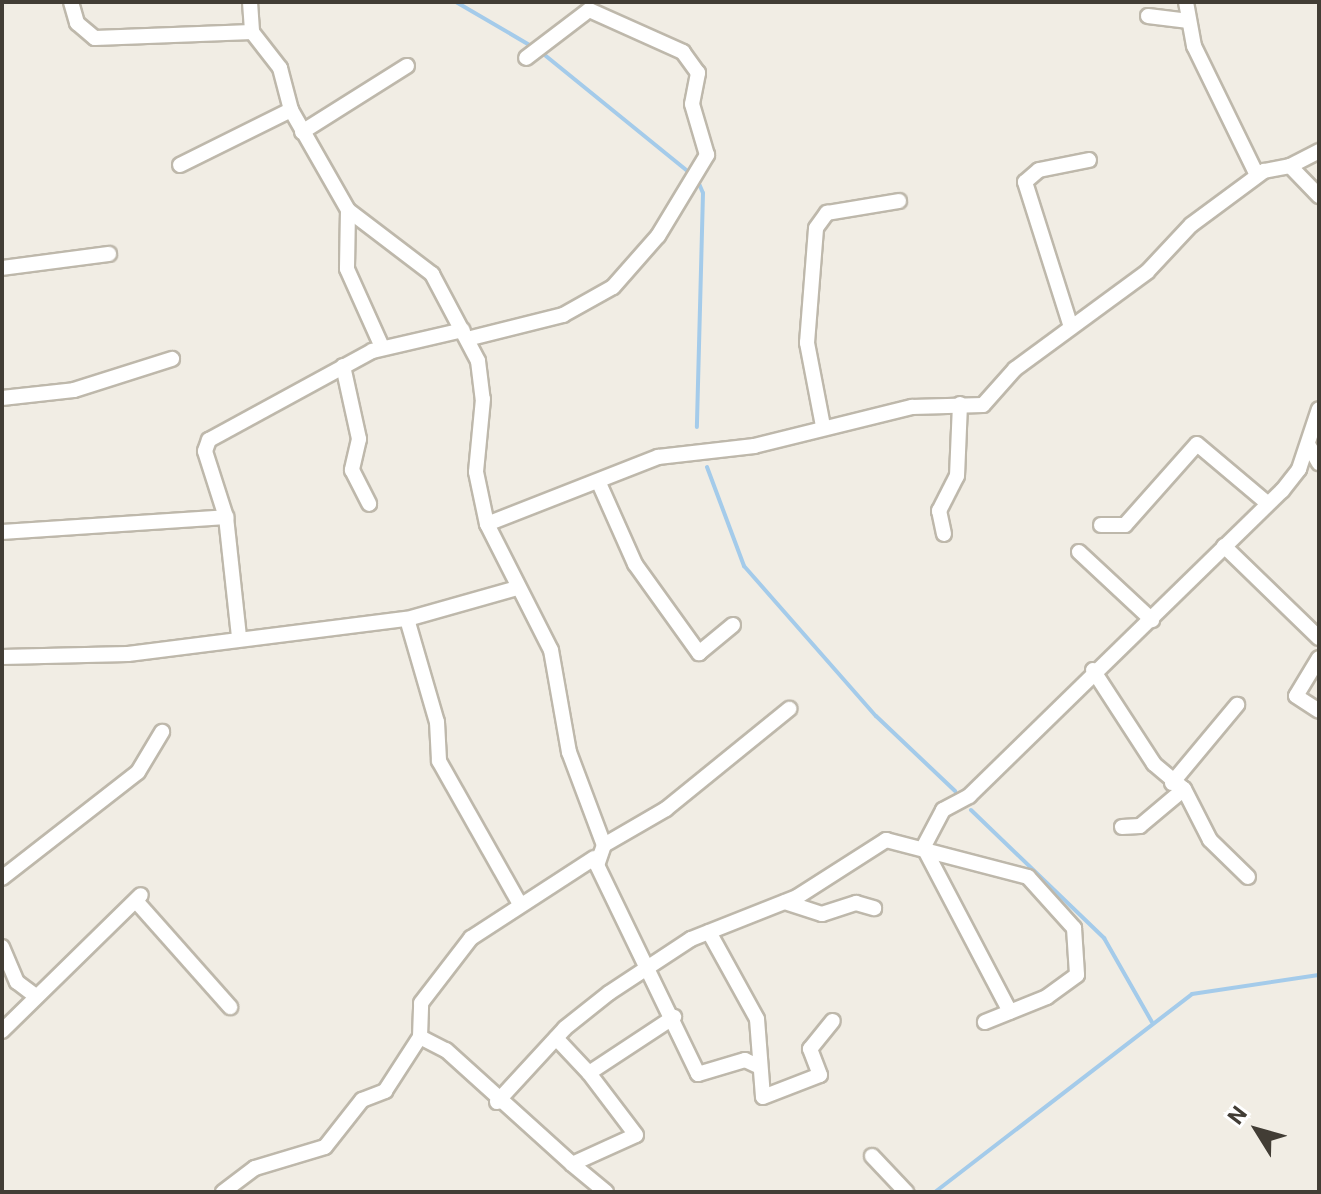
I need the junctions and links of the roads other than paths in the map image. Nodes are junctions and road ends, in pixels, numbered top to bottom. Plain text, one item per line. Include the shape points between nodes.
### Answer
1 (71, 2) edge
2 (250, 2) edge
3 (1186, 2) edge
4 (595, 6) edge
5 (1148, 16) dead end
6 (1189, 21) junction
7 (252, 32) junction
8 (526, 58) dead end
9 (407, 66) dead end
10 (291, 110) junction
11 (302, 132) junction
12 (1319, 151) edge
13 (1089, 160) dead end
14 (180, 165) dead end
15 (1290, 166) junction
16 (1257, 175) junction
17 (1319, 196) edge
18 (899, 201) dead end
19 (348, 210) junction
20 (109, 254) dead end
21 (2, 268) edge
22 (1070, 324) junction
23 (465, 334) junction
24 (382, 347) junction
25 (172, 359) dead end
26 (343, 366) junction
27 (2, 398) edge
28 (960, 404) junction
29 (1319, 409) edge
30 (823, 426) junction
31 (1309, 446) junction
32 (1319, 463) edge
33 (599, 483) junction
34 (1267, 503) junction
35 (369, 504) dead end
36 (226, 517) junction
37 (487, 524) junction
38 (1101, 525) dead end
39 (2, 532) edge
40 (944, 534) dead end
41 (1224, 546) junction
42 (1079, 552) dead end
43 (514, 589) junction
44 (407, 619) junction
45 (1152, 620) junction
46 (733, 625) dead end
47 (239, 637) junction
48 (1319, 638) edge
49 (2, 657) edge
50 (1319, 658) edge
51 (1093, 670) junction
52 (1237, 705) dead end
53 (789, 709) dead end
54 (1319, 711) edge
55 (162, 732) dead end
56 (1178, 786) junction
57 (1122, 827) dead end
58 (604, 845) junction
59 (923, 848) junction
60 (594, 858) junction
61 (1248, 877) dead end
62 (2, 878) edge
63 (785, 902) junction
64 (520, 904) junction
65 (874, 908) dead end
66 (709, 932) junction
67 (2, 947) edge
68 (649, 967) junction
69 (34, 995) junction
70 (230, 1007) dead end
71 (1010, 1012) junction
72 (674, 1017) junction
73 (833, 1021) dead end
74 (985, 1022) dead end
75 (2, 1031) edge
76 (420, 1037) junction
77 (556, 1038) junction
78 (758, 1066) junction
79 (589, 1073) junction
80 (497, 1102) junction
81 (872, 1156) dead end
82 (572, 1164) junction
83 (223, 1192) edge
84 (606, 1192) edge
85 (906, 1192) edge

1 - 7 street via 77,23 95,38
2 - 7 street
3 - 6 street
4 - 8 street
4 - 23 street via 683,52 698,73 692,104 707,155 667,224 613,287 563,315
5 - 6 street
6 - 16 street
7 - 10 street via 280,68
9 - 11 street
10 - 11 street
10 - 14 street
11 - 19 street
12 - 15 street
13 - 22 street via 1039,170 1025,182
15 - 16 street
15 - 17 street
16 - 22 street via 1191,225 1147,272
18 - 30 street via 827,213 816,228 807,343
19 - 23 street via 432,274
19 - 24 street via 347,269
20 - 21 street
22 - 28 street via 983,405
23 - 24 street
23 - 37 street via 483,399 476,472
24 - 26 street
25 - 27 street via 74,390
26 - 35 street via 359,439 352,470
26 - 36 street via 209,440 205,451
28 - 30 street
28 - 40 street via 957,476 939,511
29 - 31 street
30 - 33 street via 754,446 658,457
31 - 32 street
31 - 34 street via 1299,469
33 - 37 street
33 - 46 street via 635,564 699,653
34 - 38 street via 1197,444 1125,525
34 - 41 street
36 - 39 street
36 - 47 street
37 - 43 street
41 - 45 street
41 - 48 street
42 - 45 street
43 - 44 street
43 - 58 street via 551,650 569,752
44 - 47 street
44 - 64 street via 437,722 439,761
45 - 51 street
47 - 49 street via 128,654
50 - 54 street via 1296,696
51 - 56 street via 1105,699
51 - 59 street via 969,796 943,810
52 - 56 street
53 - 58 street via 666,809
55 - 62 street via 138,772
56 - 57 street via 1140,826
56 - 61 street via 1210,840
58 - 60 street
59 - 63 street via 870,844
59 - 71 street via 939,865
59 - 71 street via 1028,877 1074,928 1077,975
60 - 64 street
60 - 68 street
63 - 65 street via 822,914 856,903
63 - 66 street
64 - 76 street via 471,938 449,965 421,1003
66 - 68 street
66 - 78 street via 757,1019
67 - 69 street via 17,982
68 - 72 street
68 - 77 street
69 - 70 street via 139,898
69 - 75 street
71 - 74 street
72 - 78 street via 698,1074 745,1060
72 - 79 street
73 - 78 street via 810,1049 820,1075 811,1081 767,1099
76 - 80 street via 446,1050
76 - 83 street via 385,1091 362,1100 325,1147 255,1168
77 - 79 street
77 - 80 street
79 - 82 street via 636,1135
80 - 82 street
81 - 85 street
82 - 84 street

